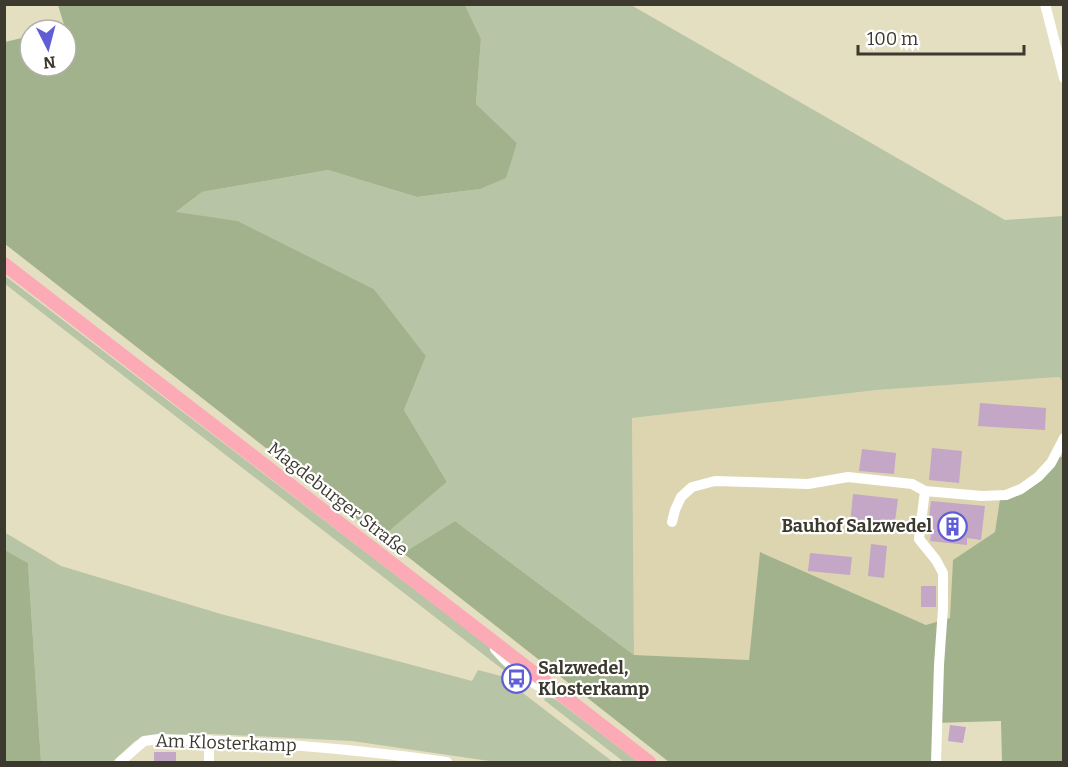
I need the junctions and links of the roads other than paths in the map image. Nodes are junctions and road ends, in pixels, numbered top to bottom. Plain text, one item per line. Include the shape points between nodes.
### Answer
1 (1045, 4) edge
2 (1064, 78) edge
3 (4, 264) edge
4 (1064, 438) edge
5 (925, 491) junction
6 (672, 522) dead end
7 (209, 740) junction
8 (120, 762) edge
9 (209, 762) edge
10 (447, 762) edge
11 (649, 762) edge
12 (936, 762) edge

1 - 2 street
3 - 11 main road, Magdeburger Straße
4 - 5 street via 1045,470 1021,489 1006,495
5 - 6 street via 912,483 848,477 808,484 703,483 681,497
5 - 12 street via 919,539 943,573
7 - 8 street, Am Klosterkamp via 144,741
7 - 9 street
7 - 10 street, Am Klosterkamp via 384,753

